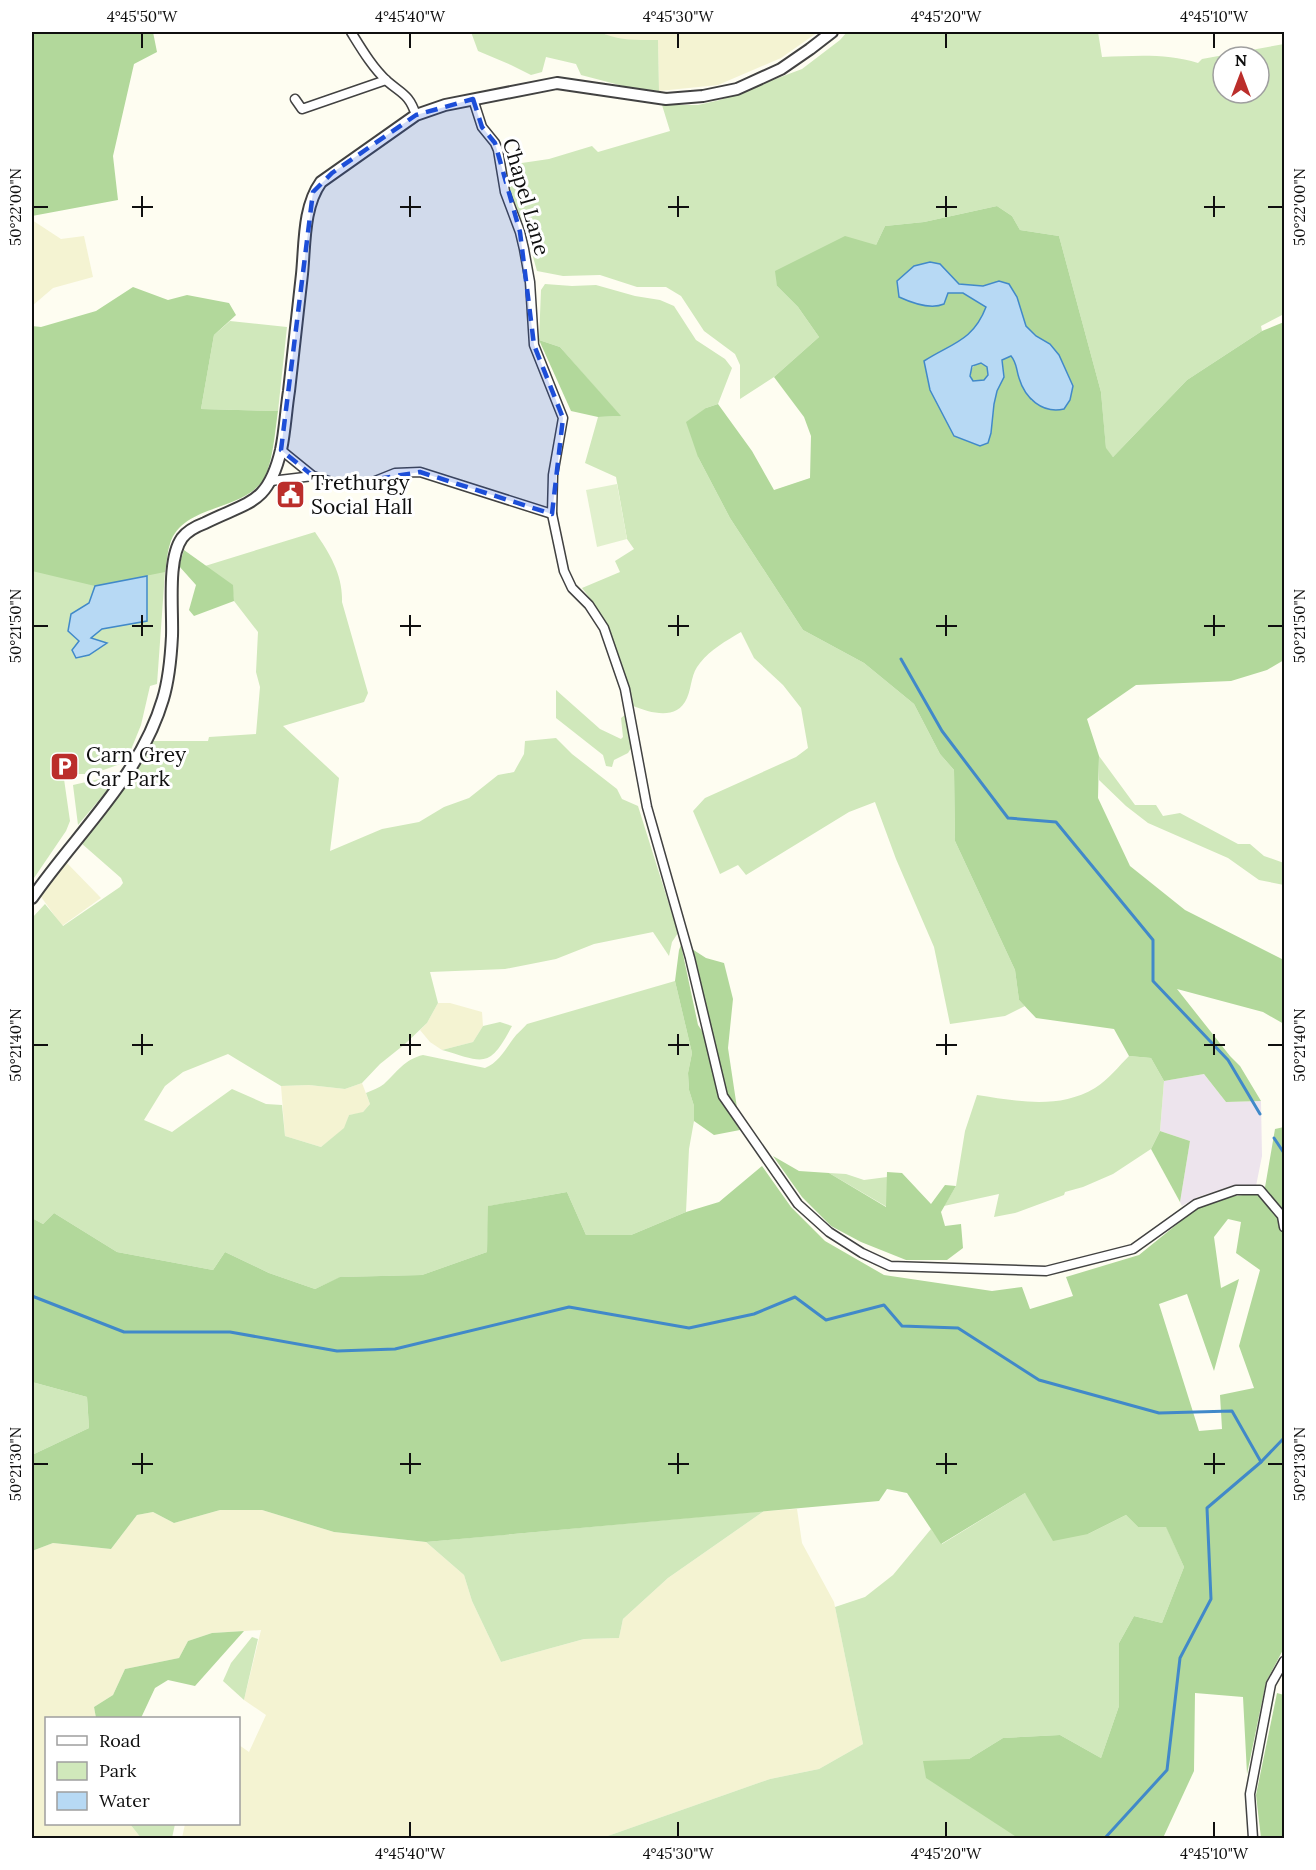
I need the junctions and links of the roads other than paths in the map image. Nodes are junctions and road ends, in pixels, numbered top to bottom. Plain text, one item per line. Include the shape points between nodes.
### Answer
1 (351, 32) edge
2 (832, 32) edge
3 (386, 80) junction
4 (295, 99) dead end
5 (472, 99) junction
6 (416, 115) junction
7 (281, 450) junction
8 (313, 476) junction
9 (271, 481) junction
10 (552, 514) junction
11 (32, 898) edge
12 (1284, 1227) edge
13 (1284, 1661) edge
14 (1254, 1839) edge

1 - 3 street
2 - 5 street via 781,69 737,89 703,96 666,99 557,83
3 - 4 street via 302,109
3 - 6 street via 411,101
5 - 6 street
5 - 10 street, Chapel Lane via 482,127 498,150 505,192 520,231 528,274 534,345 563,418 553,475
6 - 7 street via 332,173 314,192 305,229
7 - 8 street
7 - 9 street
8 - 9 street
8 - 10 street via 341,485 370,483 395,473 420,472
9 - 11 street via 263,494 250,503 196,526 182,538 174,562 166,684 149,735 117,788
10 - 12 street, Chapel Lane via 564,571 572,588 604,628 625,689 647,807 690,958 723,1096 798,1203 829,1232 890,1266 1046,1271 1133,1249 1196,1204 1236,1190 1260,1190 1282,1216
13 - 14 street via 1271,1684 1250,1794

